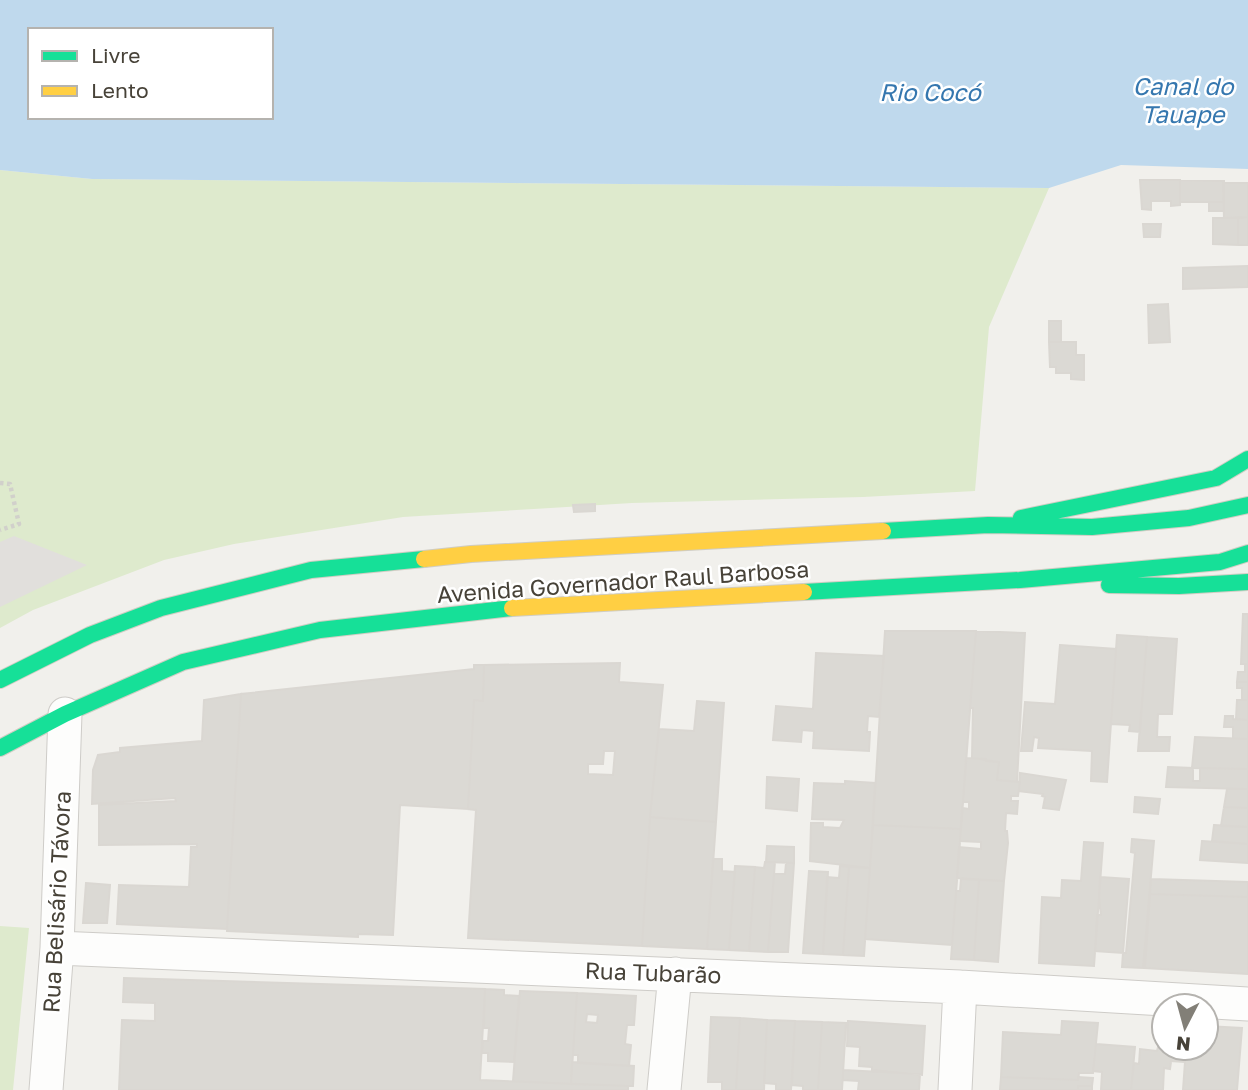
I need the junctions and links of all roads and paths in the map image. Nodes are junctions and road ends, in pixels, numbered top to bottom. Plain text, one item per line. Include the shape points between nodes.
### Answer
1 (1248, 459) edge
2 (0, 483) edge
3 (1248, 505) edge
4 (988, 525) junction
5 (0, 530) edge
6 (1248, 553) edge
7 (1020, 580) junction
8 (1248, 582) edge
9 (0, 680) edge
10 (65, 714) junction
11 (0, 748) edge
12 (57, 948) junction
13 (674, 974) junction
14 (960, 986) junction
15 (1248, 1004) edge
16 (46, 1090) edge
17 (664, 1090) edge
18 (955, 1090) edge

1 - 4 main road, Avenida Governador Raul Barbosa via 1216,478
2 - 5 path via 10,484 19,524
3 - 4 main road, Avenida Governador Raul Barbosa via 1189,518 1092,527
4 - 9 main road, Avenida Governador Raul Barbosa via 471,554 312,569 161,608 90,635
6 - 7 main road, Avenida Governador Raul Barbosa via 1220,562
7 - 8 main road, Avenida Governador Raul Barbosa via 1144,587
7 - 10 main road, Avenida Governador Raul Barbosa via 521,607 320,630 183,662
10 - 11 main road, Avenida Governador Raul Barbosa
10 - 12 street, Rua Belisário Távora
12 - 13 street, Rua Tubarão
12 - 16 street, Rua Belisário Távora
13 - 14 street, Rua Tubarão
13 - 17 street
14 - 15 street, Rua Tubarão
14 - 18 street

